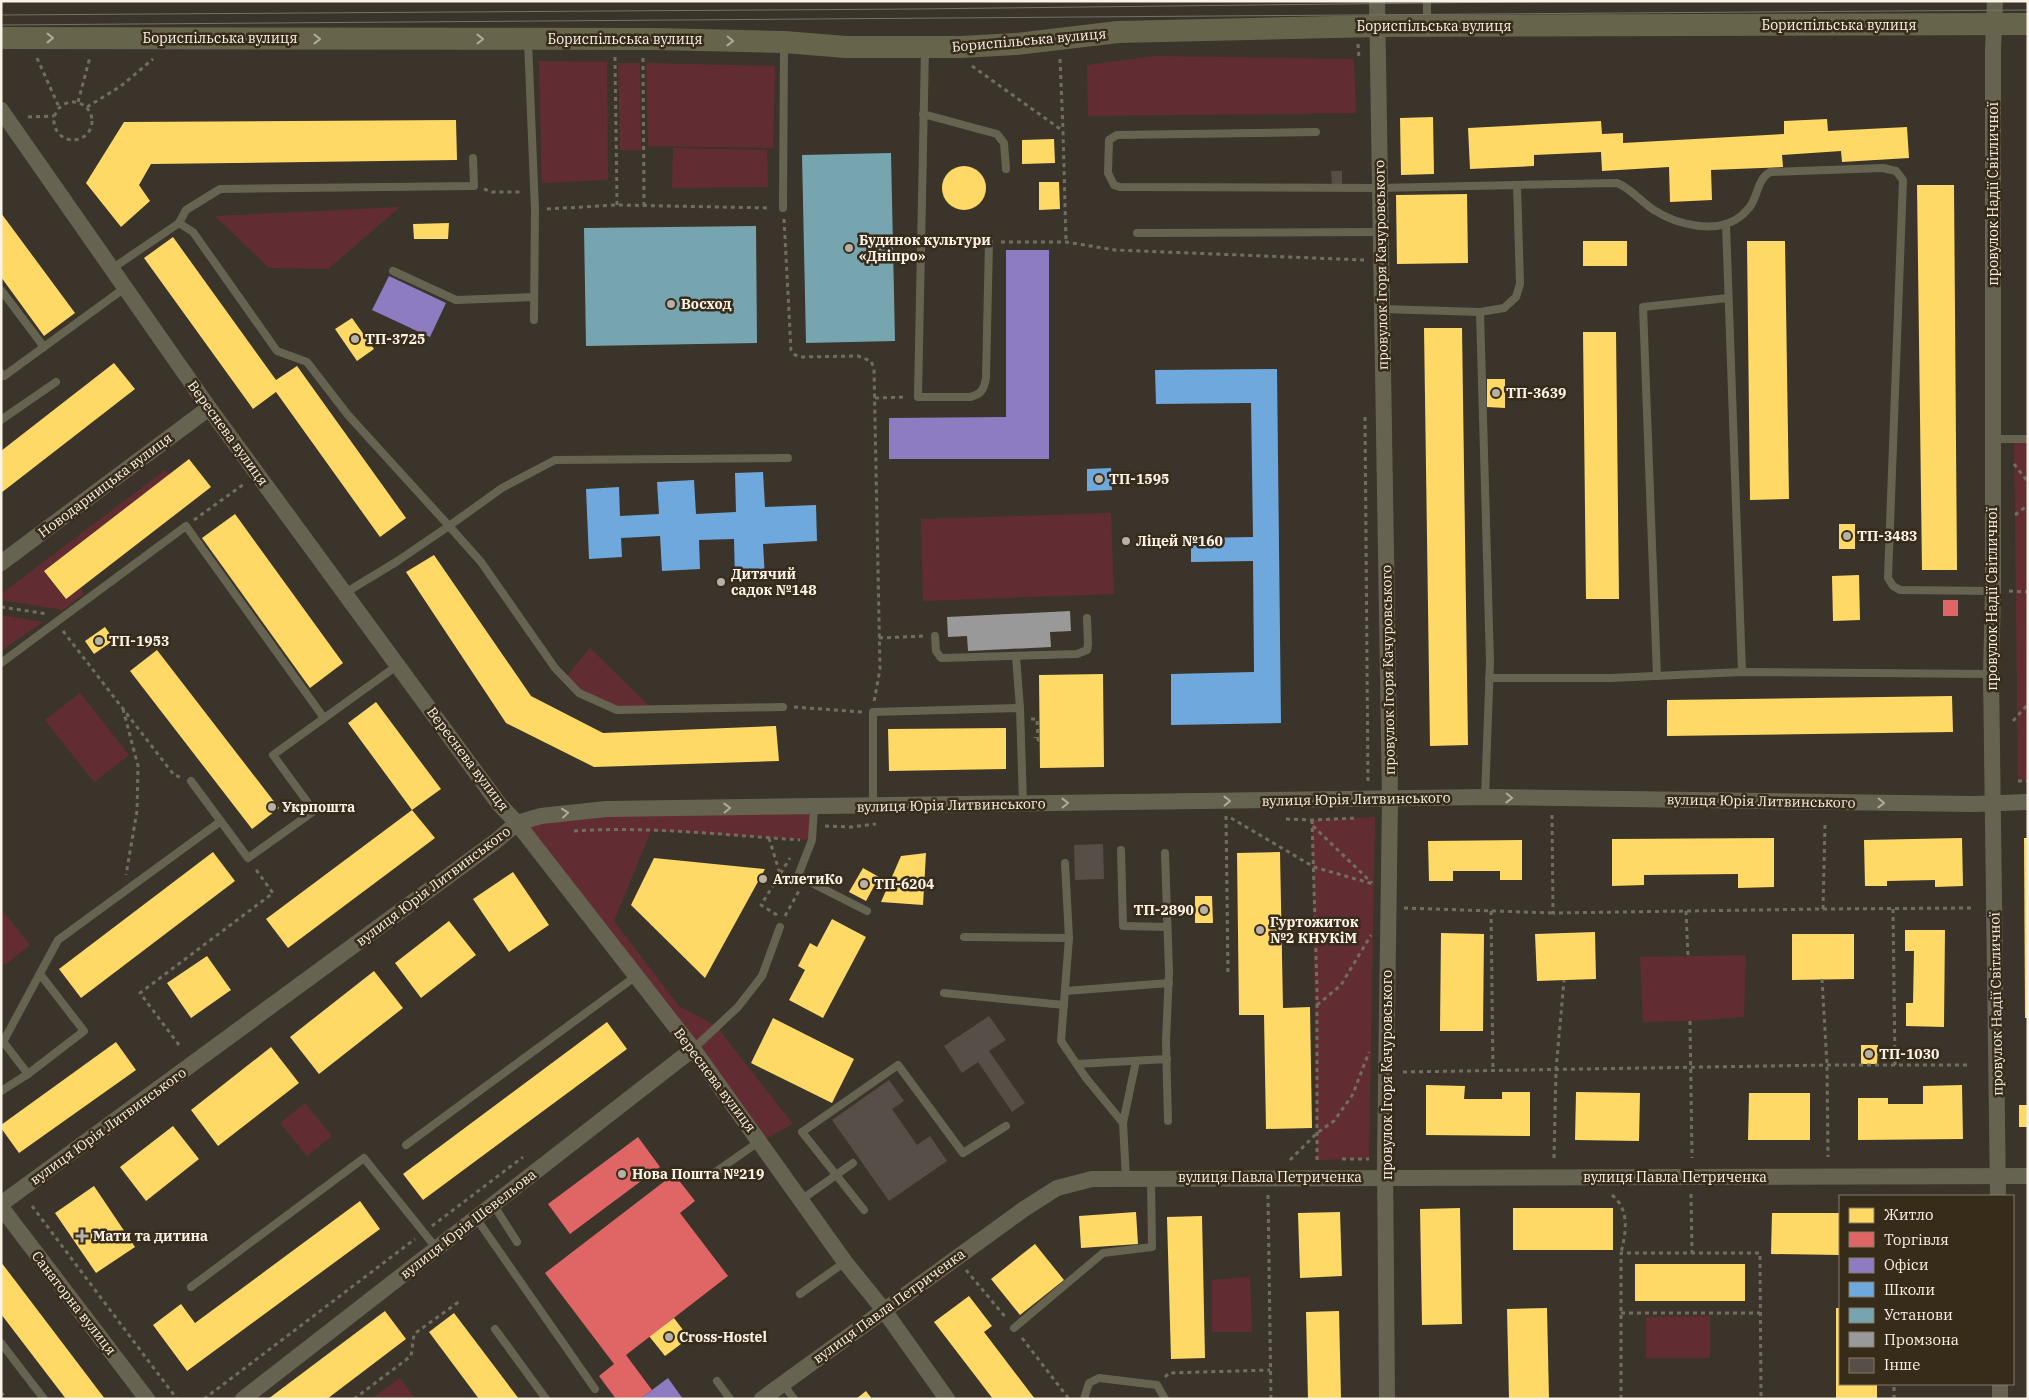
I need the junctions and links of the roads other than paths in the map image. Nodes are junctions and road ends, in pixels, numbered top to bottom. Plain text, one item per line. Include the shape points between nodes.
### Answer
1 (1377, 1) edge
2 (1427, 1) edge
3 (1995, 1) edge
4 (2028, 24) edge
5 (1995, 25) junction
6 (1378, 26) junction
7 (1427, 26) junction
8 (1, 38) edge
9 (528, 39) junction
10 (784, 42) junction
11 (925, 47) junction
12 (1, 110) edge
13 (923, 114) junction
14 (1316, 132) dead end
15 (473, 158) dead end
16 (1006, 169) dead end
17 (1517, 185) junction
18 (1379, 188) junction
19 (783, 208) road end
20 (179, 223) junction
21 (1726, 224) junction
22 (1380, 232) junction
23 (1137, 233) dead end
24 (921, 241) junction
25 (113, 268) junction
26 (393, 271) dead end
27 (126, 287) junction
28 (1, 290) edge
29 (534, 297) junction
30 (1728, 298) junction
31 (1381, 309) junction
32 (1480, 312) junction
33 (534, 320) dead end
34 (44, 346) junction
35 (1, 373) edge
36 (56, 382) dead end
37 (209, 408) junction
38 (1, 420) edge
39 (1993, 439) junction
40 (2028, 439) edge
41 (788, 458) dead end
42 (448, 526) junction
43 (1, 562) edge
44 (1993, 591) junction
45 (345, 593) junction
46 (1087, 618) dead end
47 (935, 636) road end
48 (1016, 657) junction
49 (1, 663) edge
50 (398, 665) junction
51 (1742, 672) junction
52 (1991, 674) junction
53 (1657, 676) junction
54 (1489, 678) junction
55 (783, 707) road end
56 (1020, 708) junction
57 (324, 718) junction
58 (191, 781) road end
59 (1485, 797) junction
60 (1390, 799) junction
61 (2028, 802) edge
62 (1994, 803) junction
63 (1023, 804) junction
64 (873, 806) junction
65 (814, 807) junction
66 (221, 821) junction
67 (517, 823) junction
68 (1121, 850) dead end
69 (1165, 853) dead end
70 (1065, 863) dead end
71 (867, 911) dead end
72 (780, 927) dead end
73 (1167, 927) junction
74 (964, 937) dead end
75 (1069, 938) junction
76 (40, 974) junction
77 (636, 976) junction
78 (1169, 983) junction
79 (1066, 991) junction
80 (944, 993) dead end
81 (1064, 1005) junction
82 (2, 1041) edge
83 (694, 1049) junction
84 (1166, 1059) junction
85 (1136, 1061) junction
86 (1077, 1064) junction
87 (28, 1074) junction
88 (1, 1091) edge
89 (1168, 1120) dead end
90 (1123, 1123) junction
91 (1006, 1126) dead end
92 (760, 1141) junction
93 (406, 1145) dead end
94 (852, 1163) dead end
95 (714, 1173) dead end
96 (836, 1175) junction
97 (1998, 1176) junction
98 (2028, 1176) edge
99 (1386, 1177) junction
100 (1126, 1178) junction
101 (1151, 1178) junction
102 (1998, 1195) edge
103 (802, 1200) junction
104 (493, 1204) junction
105 (1, 1206) edge
106 (864, 1210) dead end
107 (476, 1218) junction
108 (517, 1242) dead end
109 (437, 1249) junction
110 (845, 1262) junction
111 (191, 1287) dead end
112 (800, 1294) dead end
113 (883, 1309) junction
114 (1014, 1328) dead end
115 (495, 1329) dead end
116 (1, 1343) edge
117 (717, 1381) dead end
118 (783, 1384) junction
119 (2000, 1385) edge
120 (595, 1389) dead end
121 (44, 1399) edge
122 (147, 1399) edge
123 (243, 1399) edge
124 (546, 1399) edge
125 (730, 1399) edge
126 (762, 1399) edge
127 (794, 1399) edge
128 (947, 1399) edge
129 (1084, 1399) edge
130 (1165, 1399) edge
131 (1387, 1399) edge
132 (2000, 1399) edge

1 - 6 street, провулок Ігоря Качуровського
2 - 7 lane
3 - 5 street, провулок Надії Світличної
4 - 5 main road, Бориспільська вулиця
5 - 7 main road, Бориспільська вулиця
5 - 39 street, провулок Надії Світличної
6 - 7 main road, Бориспільська вулиця
6 - 11 main road, Бориспільська вулиця via 1118,32 1016,44
6 - 18 street, провулок Ігоря Качуровського
8 -> 9 main road, Бориспільська вулиця
9 -> 10 main road, Бориспільська вулиця
9 - 29 lane via 535,192
10 - 11 main road, Бориспільська вулиця via 846,47
10 - 19 lane
11 - 13 lane
12 - 25 street, Вереснева вулиця
13 - 16 lane via 997,134 1004,144
13 - 24 lane
14 - 18 lane via 1117,135 1109,140 1108,174 1114,185 1120,187
15 - 20 lane via 474,186 220,190 186,210
17 - 18 lane
17 - 21 lane via 1617,183 1654,211 1678,221 1707,228
17 - 32 lane via 1520,284 1516,297 1504,308
18 - 22 street, провулок Ігоря Качуровського
20 - 25 lane
20 - 42 lane via 192,232 277,351 307,362 348,415
21 - 30 lane
21 - 44 lane via 1751,206 1762,179 1770,172 1884,168 1896,171 1903,180 1888,578 1900,590
22 - 23 lane
22 - 31 street, провулок Ігоря Качуровського
24 - 24 lane via 918,397 979,395 984,388 988,242
25 - 27 street, Вереснева вулиця
26 - 29 lane via 456,300
27 - 34 lane
27 - 37 street, Вереснева вулиця
28 - 34 lane
29 - 33 lane
30 - 51 lane
30 - 53 lane via 1643,307
31 - 32 lane
31 - 60 street, провулок Ігоря Качуровського
32 - 54 lane
34 - 35 lane via 4,376
36 - 38 lane
37 - 43 street, Новодарницька вулиця
37 - 45 street, Вереснева вулиця
39 - 40 lane
39 - 44 street, провулок Надії Світличної
41 - 42 lane via 556,460 502,488
42 - 45 lane
42 - 55 lane via 481,562 555,668 579,693 617,710
44 - 52 street, провулок Надії Світличної
45 - 50 street, Вереснева вулиця
46 - 48 lane via 1088,644 1083,653
47 - 48 lane via 936,651 941,658
48 - 56 lane
49 - 57 lane via 186,526
50 - 57 lane
50 - 67 street, Вереснева вулиця via 499,804
51 - 52 lane
51 - 53 lane
52 - 62 street, провулок Надії Світличної
53 - 54 lane
54 - 59 lane
56 - 63 lane
56 - 64 lane via 873,712
57 - 66 lane via 273,755 314,811 248,858
58 - 66 lane
59 - 60 street, вулиця Юрія Литвинського
59 -> 62 street, вулиця Юрія Литвинського
63 -> 60 street, вулиця Юрія Литвинського
60 - 99 street, провулок Ігоря Качуровського via 1396,905 1387,1026
61 - 62 street, вулиця Юрія Литвинського
62 - 97 street, провулок Надії Світличної
63 - 64 street, вулиця Юрія Литвинського
64 - 65 street, вулиця Юрія Литвинського
67 -> 65 street, вулиця Юрія Литвинського via 541,816 606,810
65 - 71 lane via 812,840 798,876
66 - 76 lane via 58,940
67 - 77 street, Вереснева вулиця
67 - 105 street, вулиця Юрія Литвинського
68 - 73 lane via 1123,926
69 - 73 lane
70 - 75 lane
72 - 83 lane via 762,976 738,1006
73 - 78 lane
74 - 75 lane
75 - 79 lane
76 - 82 lane
76 - 87 lane via 84,1031
77 - 83 street, Вереснева вулиця
77 - 93 lane
78 - 79 lane
78 - 84 lane
79 - 81 lane
80 - 81 lane
81 - 86 lane via 1061,1041
82 - 87 lane
83 - 92 street, Вереснева вулиця
83 - 104 street, вулиця Юрія Шевельова
84 - 85 lane
84 - 89 lane
85 - 86 lane
85 - 90 lane
86 - 90 lane
87 - 88 lane
90 - 100 lane
91 - 96 lane via 963,1153 898,1065 802,1132
92 - 95 lane
92 - 103 street, Вереснева вулиця
94 - 96 lane
96 - 103 lane
96 - 106 lane
97 - 98 street, вулиця Павла Петриченка
97 - 99 street, вулиця Павла Петриченка
97 - 102 street, провулок Надії Світличної
99 - 101 street, вулиця Павла Петриченка
99 - 131 street, провулок Ігоря Качуровського
100 - 101 street, вулиця Павла Петриченка
100 - 113 street, вулиця Павла Петриченка via 1092,1179 1056,1188
101 - 114 lane via 1152,1247 1103,1253
103 - 110 street, Вереснева вулиця
104 - 107 street, вулиця Юрія Шевельова
104 - 108 lane
105 - 122 street, Санаторна вулиця
107 - 109 street, вулиця Юрія Шевельова
107 - 120 lane
109 - 111 lane via 364,1158
109 - 123 street, вулиця Юрія Шевельова
110 - 112 lane
110 - 113 street, Вереснева вулиця
113 - 118 street, вулиця Павла Петриченка
113 - 128 street, Вереснева вулиця
115 - 124 lane
116 - 121 lane
117 - 125 lane
118 - 126 street, вулиця Павла Петриченка
118 - 127 lane
119 - 132 street
129 - 130 lane via 1089,1383 1099,1378 1157,1385

